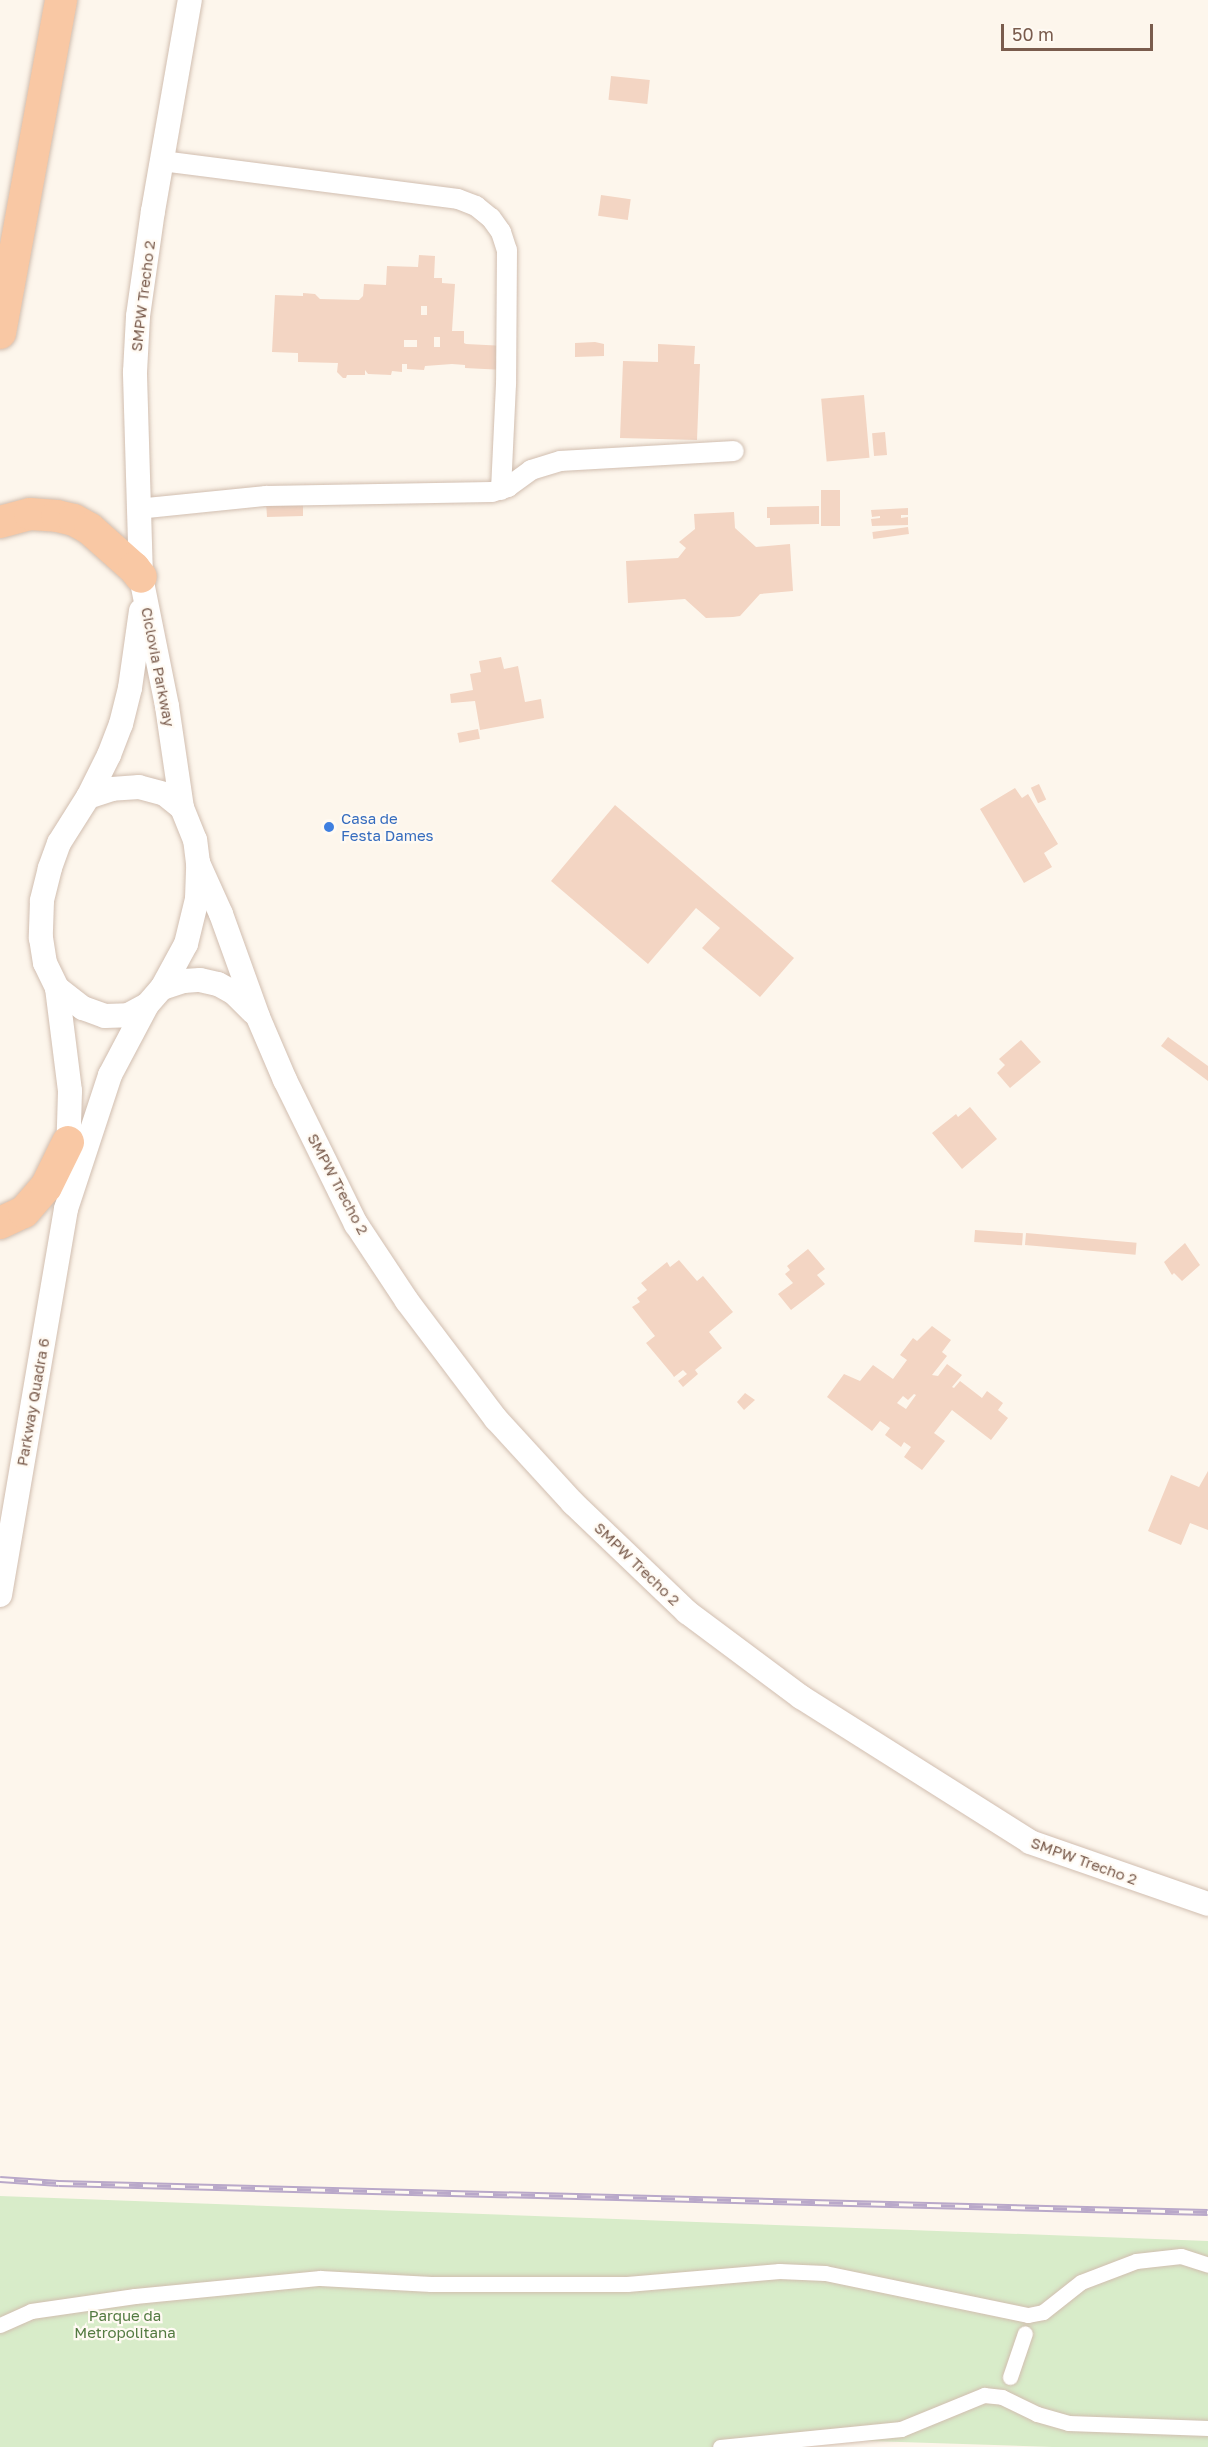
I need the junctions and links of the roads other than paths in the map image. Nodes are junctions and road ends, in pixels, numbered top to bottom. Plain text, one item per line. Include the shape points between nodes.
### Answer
1 (61, 0) edge
2 (190, 0) edge
3 (162, 161) junction
4 (0, 333) edge
5 (734, 451) dead end
6 (501, 490) junction
7 (137, 509) junction
8 (0, 522) edge
9 (142, 586) junction
10 (88, 797) junction
11 (182, 808) junction
12 (198, 863) junction
13 (57, 988) junction
14 (154, 997) junction
15 (258, 1017) junction
16 (68, 1142) junction
17 (66, 1209) junction
18 (0, 1224) edge
19 (0, 1595) edge
20 (1208, 1904) edge
21 (1208, 2265) edge
22 (0, 2325) edge
23 (1025, 2333) dead end
24 (1010, 2377) dead end
25 (1208, 2428) edge
26 (720, 2447) edge

1 - 4 highway
2 - 3 street, SMPW Trecho 2
3 - 6 street via 458,199 491,218 507,250
3 - 7 street, SMPW Trecho 2 via 138,316
5 - 6 street via 561,461 531,470
6 - 7 street via 266,496
7 - 9 street, SMPW Trecho 2
8 - 9 highway via 30,514 74,520 134,567
9 - 10 street, Ciclovia Parkway via 130,688 121,724
9 - 11 street, Ciclovia Parkway via 167,706
10 - 11 street via 112,789 139,787 165,794
10 - 13 street via 58,843 42,901 45,963
11 - 12 street via 195,840
12 - 14 street via 197,899 186,944
12 - 15 street
13 - 14 street via 82,1008 105,1017 128,1015
13 - 16 street, Parkway Quadra 6 via 69,1081
14 - 15 street via 184,981 200,980 234,993
14 - 17 street, Parkway Quadra 6 via 110,1075
15 - 20 street, SMPW Trecho 2 via 356,1224 407,1302 496,1419 573,1503 687,1612 801,1697 1030,1842
16 - 17 street, Parkway Quadra 6
16 - 18 highway via 46,1186 24,1212
17 - 19 street, Parkway Quadra 6
21 - 22 street via 1181,2256 1136,2261 1081,2282 1043,2313 1028,2315 825,2273 779,2271 627,2284 431,2284 320,2278 135,2296 31,2311
23 - 24 street
25 - 26 street via 1068,2423 1002,2397 984,2395 901,2429

